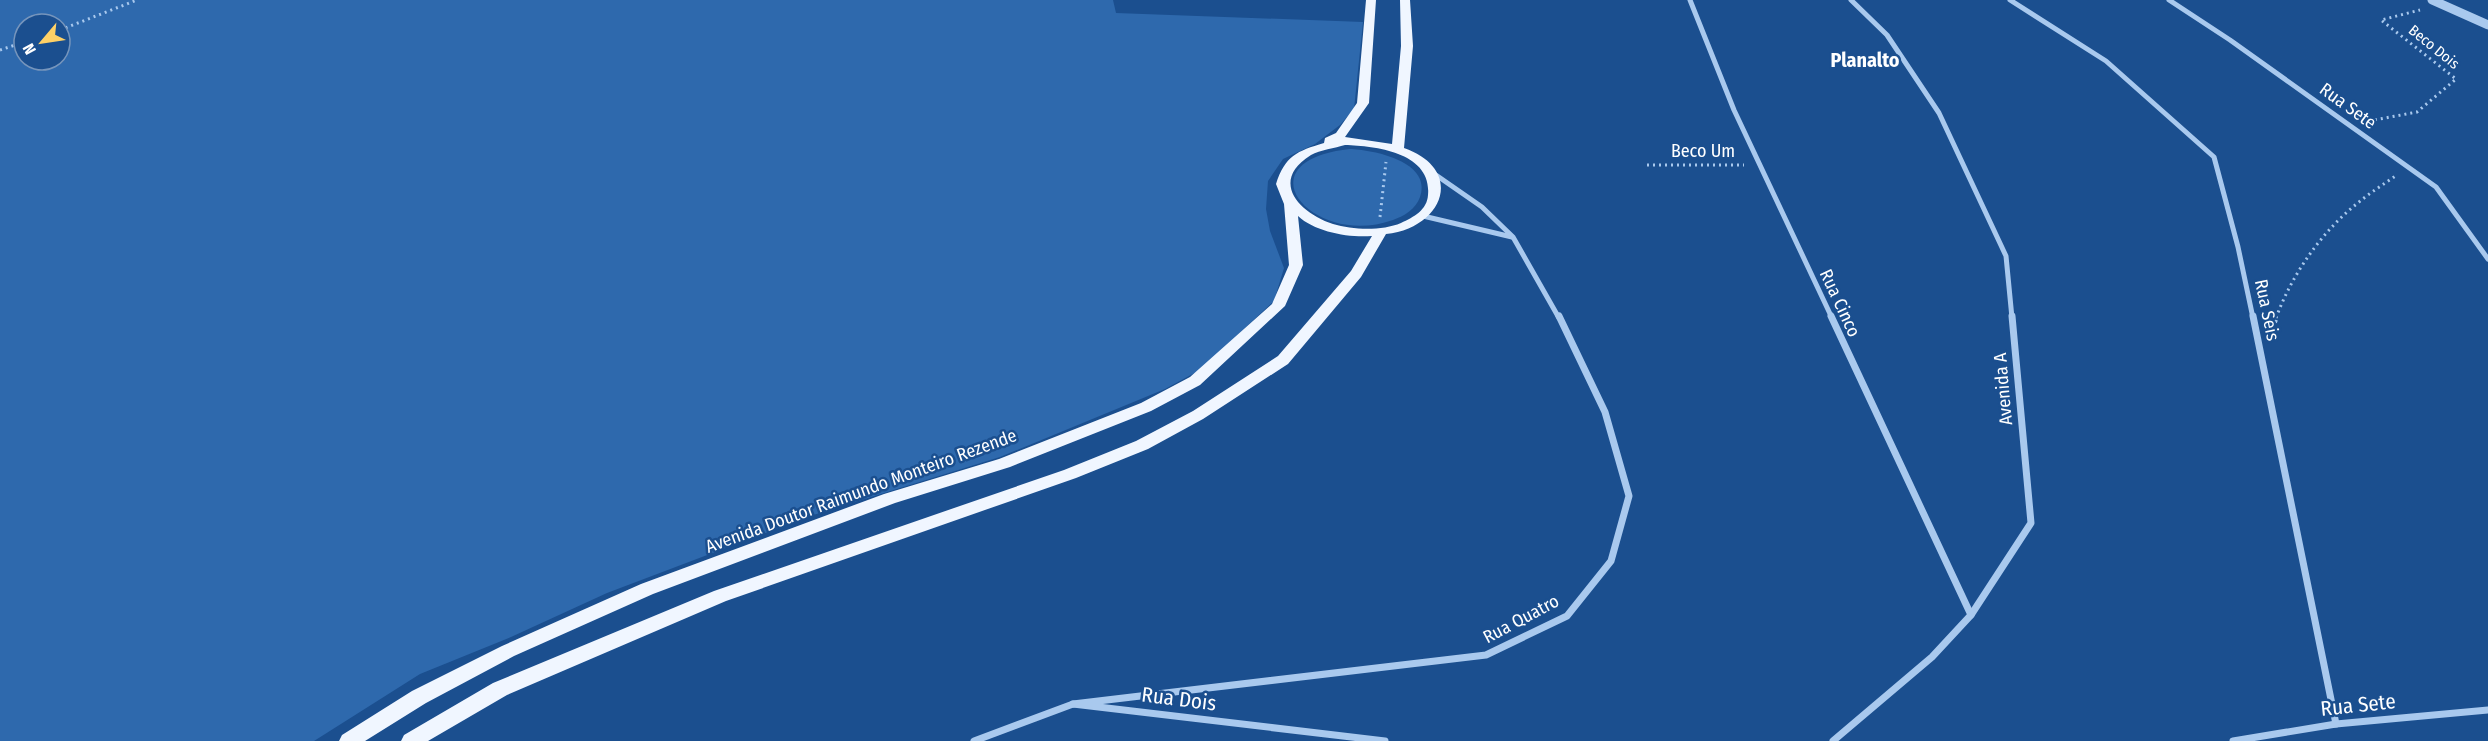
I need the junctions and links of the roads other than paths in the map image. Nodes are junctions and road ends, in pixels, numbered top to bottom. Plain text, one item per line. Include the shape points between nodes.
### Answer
1 (1371, 0) edge
2 (1405, 0) edge
3 (1690, 0) edge
4 (1851, 0) edge
5 (2010, 0) edge
6 (2169, 0) edge
7 (2432, 0) edge
8 (2488, 26) edge
9 (1393, 147) junction
10 (1307, 151) junction
11 (1430, 172) junction
12 (1290, 205) junction
13 (1423, 216) junction
14 (1377, 232) junction
15 (1513, 237) junction
16 (2488, 259) edge
17 (1971, 615) junction
18 (1073, 704) junction
19 (2488, 710) edge
20 (2336, 724) junction
21 (349, 741) edge
22 (411, 741) edge
23 (974, 741) edge
24 (1385, 741) edge
25 (1833, 741) edge
26 (2233, 741) edge

1 - 10 main road, Avenida Doutor Raimundo Monteiro Rezende via 1363,103 1340,136
2 - 9 main road via 1407,46
3 - 17 street, Rua Cinco via 1759,165
4 - 17 street, Avenida A via 1887,35 1939,113 2006,256 2031,523
5 - 20 street, Rua Seis via 2106,61 2214,157 2255,326
6 - 16 street, Rua Sete via 2436,187
7 - 8 street
9 - 10 main road, Avenida Doutor Raimundo Monteiro Rezende via 1345,141
9 - 11 main road, Avenida Doutor Raimundo Monteiro Rezende via 1417,159
10 - 12 main road, Avenida Doutor Raimundo Monteiro Rezende via 1292,162 1283,176 1283,191
11 - 13 main road via 1436,186 1434,202
11 - 15 street, Rua Quatro via 1482,207
12 - 14 main road via 1306,219 1328,228
12 - 21 main road, Avenida Doutor Raimundo Monteiro Rezende via 1296,265 1278,306 1195,381 1146,407 1004,463 890,498 647,589 508,651 419,697
13 - 14 main road via 1405,226
13 - 15 street
14 - 22 main road via 1356,274 1283,360 1198,415 1142,445 1070,474 720,596 500,689
15 - 18 street, Rua Quatro via 1563,324 1605,412 1629,496 1611,561 1567,616 1486,655
17 - 25 street, Avenida A via 1932,657
18 - 23 street, Rua Dois
18 - 24 street, Rua Dois
19 - 20 street, Rua Sete
20 - 26 street, Rua Sete

